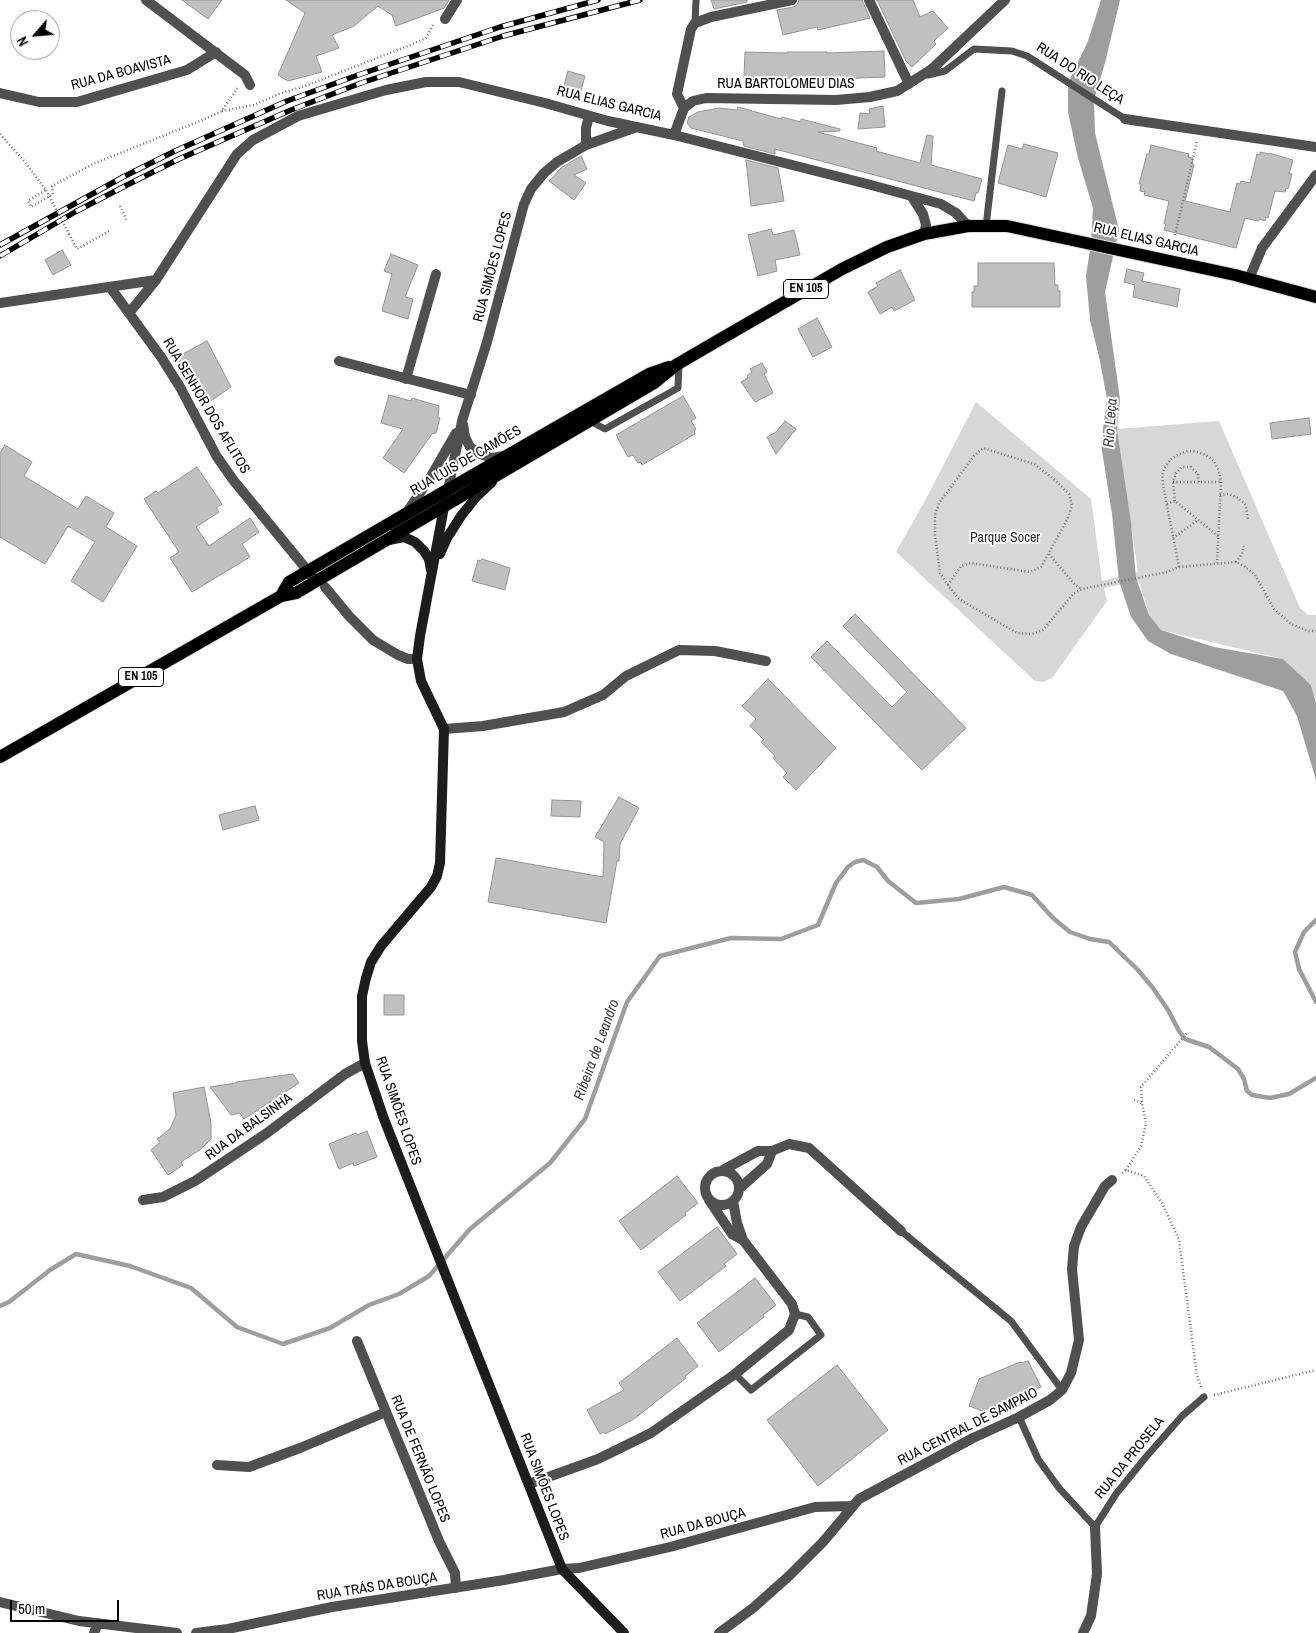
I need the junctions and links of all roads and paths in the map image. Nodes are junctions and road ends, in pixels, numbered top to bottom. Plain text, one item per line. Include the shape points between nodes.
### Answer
1 (146, 0) edge
2 (457, 0) edge
3 (696, 0) edge
4 (792, 0) edge
5 (869, 0) edge
6 (1005, 0) edge
7 (445, 19) joint
8 (695, 23) junction
9 (216, 52) junction
10 (925, 75) junction
11 (248, 80) joint
12 (909, 84) junction
13 (1002, 91) dead end
14 (0, 93) edge
15 (684, 108) junction
16 (222, 111) junction
17 (589, 116) junction
18 (206, 119) junction
19 (1124, 119) joint
20 (207, 123) dead end
21 (635, 128) junction
22 (1199, 130) junction
23 (0, 134) edge
24 (674, 135) junction
25 (586, 145) junction
26 (1316, 147) edge
27 (1316, 174) edge
28 (46, 190) junction
29 (912, 197) junction
30 (120, 206) dead end
31 (127, 221) dead end
32 (968, 226) junction
33 (986, 226) junction
34 (111, 230) dead end
35 (944, 230) joint
36 (924, 234) junction
37 (1175, 234) dead end
38 (436, 274) dead end
39 (1249, 279) junction
40 (156, 280) junction
41 (110, 287) junction
42 (1316, 297) edge
43 (0, 303) edge
44 (129, 313) junction
45 (339, 361) dead end
46 (678, 364) junction
47 (649, 374) junction
48 (406, 378) junction
49 (471, 395) junction
50 (462, 421) junction
51 (590, 421) junction
52 (506, 456) junction
53 (501, 474) junction
54 (1174, 482) junction
55 (1199, 482) junction
56 (1221, 482) junction
57 (451, 488) junction
58 (471, 491) junction
59 (1220, 495) junction
60 (1175, 502) junction
61 (1166, 504) junction
62 (421, 505) junction
63 (441, 509) junction
64 (406, 514) junction
65 (1198, 520) junction
66 (1248, 520) dead end
67 (1218, 536) junction
68 (1173, 538) junction
69 (388, 540) junction
70 (1244, 546) dead end
71 (1049, 553) junction
72 (1236, 562) junction
73 (1217, 563) junction
74 (1179, 567) junction
75 (308, 571) junction
76 (432, 574) junction
77 (320, 583) junction
78 (948, 585) junction
79 (1082, 589) junction
80 (281, 596) junction
81 (1316, 631) edge
82 (417, 659) junction
83 (766, 661) dead end
84 (444, 728) junction
85 (0, 757) edge
86 (1187, 1032) dead end
87 (365, 1062) junction
88 (1134, 1100) dead end
89 (1142, 1103) junction
90 (772, 1151) junction
91 (723, 1170) junction
92 (1126, 1170) junction
93 (1112, 1180) joint
94 (739, 1189) junction
95 (708, 1199) junction
96 (143, 1200) dead end
97 (733, 1201) junction
98 (901, 1232) joint
99 (743, 1240) junction
100 (795, 1314) junction
101 (358, 1341) dead end
102 (1316, 1370) edge
103 (735, 1374) junction
104 (1062, 1390) junction
105 (1204, 1397) junction
106 (386, 1412) junction
107 (1019, 1417) junction
108 (217, 1465) dead end
109 (529, 1484) junction
110 (851, 1506) junction
111 (1095, 1526) junction
112 (562, 1569) junction
113 (456, 1588) junction
114 (0, 1602) edge
115 (96, 1628) edge
116 (177, 1633) edge
117 (196, 1633) edge
118 (624, 1633) edge
119 (718, 1633) edge
120 (1083, 1633) edge

1 - 9 street
2 - 7 street
3 - 8 lane
4 - 8 street
5 - 12 street
6 - 10 street, RUA BARTOLOMEU DIAS
7 - 16 path via 436,21 426,38 408,46 254,105
8 - 15 street via 677,94
9 - 11 street
9 - 14 street, RUA DA BOAVISTA via 187,70 77,102 39,102
10 - 12 street, RUA BARTOLOMEU DIAS
10 - 19 lane, RUA DO RIO LEÇA via 945,71 974,49 1012,51 1027,56
11 - 16 path
12 - 15 street, RUA BARTOLOMEU DIAS via 897,91 870,97 836,100 706,98 693,101
13 - 33 lane
15 - 24 street
16 - 18 path
17 - 21 street, RUA ELIAS GARCIA
17 - 25 street
17 - 40 street, RUA ELIAS GARCIA via 459,82 426,82 386,90 298,116 253,140 237,154
18 - 20 path
18 - 28 path via 93,164 52,186 53,194 31,207 28,201
19 - 22 street, RUA DO RIO LEÇA
21 - 24 street, RUA ELIAS GARCIA
21 - 25 street, RUA SIMÕES LOPES
22 - 26 street, RUA DO RIO LEÇA
22 - 37 path
23 - 28 path
24 - 29 street, RUA ELIAS GARCIA
25 - 49 street, RUA SIMÕES LOPES via 544,173 524,204
27 - 39 street via 1262,248
28 - 34 path, bridge via 78,249
29 - 32 street, RUA ELIAS GARCIA via 941,204
29 - 36 street via 923,214
30 - 31 path
32 - 33 main road, RUA ELIAS GARCIA / EN 105
32 - 35 main road, RUA ELIAS GARCIA / EN 105
33 - 39 main road, RUA ELIAS GARCIA / EN 105 via 1007,226 1072,239
35 - 36 main road, RUA LUÍS DE CAMÕES / EN 105
36 - 46 main road, RUA LUÍS DE CAMÕES / EN 105 via 886,247 842,269
38 - 48 street
39 - 42 main road, RUA ELIAS GARCIA / EN 105
40 - 41 street
40 - 44 street
41 - 43 street
41 - 44 street, RUA SENHOR DOS AFLITOS
44 - 75 street, RUA SENHOR DOS AFLITOS via 162,357 217,457
45 - 48 street
46 - 47 main road, RUA LUÍS DE CAMÕES / EN 105
46 - 51 main road, RUA LUÍS DE CAMÕES / EN 105 via 654,383
46 - 51 lane via 678,388 605,429
47 - 52 main road, RUA LUÍS DE CAMÕES / EN 105
47 - 57 street, RUA SIMÕES LOPES via 601,407
48 - 49 street
49 - 50 street, RUA SIMÕES LOPES
50 - 52 street via 470,447 492,458
50 - 57 street, RUA SIMÕES LOPES
50 - 64 street, RUA SIMÕES LOPES
51 - 53 main road, RUA LUÍS DE CAMÕES / EN 105
52 - 57 main road, RUA LUÍS DE CAMÕES / EN 105
53 - 58 main road, RUA LUÍS DE CAMÕES / EN 105
53 - 76 street, RUA SIMÕES LOPES via 461,516 447,538
54 - 55 path
54 - 55 path via 1182,467 1191,467 1198,474
54 - 60 path
55 - 56 path
56 - 59 path
56 - 61 path via 1214,462 1206,455 1188,451 1179,454 1171,459 1162,476
57 - 58 street via 464,494
57 - 62 main road, RUA LUÍS DE CAMÕES / EN 105
57 - 63 street, RUA SIMÕES LOPES via 449,499
58 - 63 main road, RUA LUÍS DE CAMÕES / EN 105
59 - 66 path via 1229,494 1245,504
59 - 67 path
60 - 61 path
60 - 65 path
61 - 68 path
62 - 63 street via 429,502
62 - 64 main road, RUA LUÍS DE CAMÕES / EN 105
63 - 69 main road, RUA LUÍS DE CAMÕES / EN 105
63 - 76 street, RUA SIMÕES LOPES
63 - 77 street, RUA SIMÕES LOPES via 327,567
64 - 75 main road, RUA LUÍS DE CAMÕES / EN 105
65 - 67 path
65 - 68 path
67 - 73 path
68 - 74 path
69 - 76 street via 404,537 415,542 429,559
69 - 77 main road, RUA LUÍS DE CAMÕES / EN 105
70 - 72 path
71 - 78 path via 1042,567 1030,572 971,563 961,566
71 - 78 path via 1072,506 1069,494 1034,464 984,448 974,456 938,503 935,535 940,572
71 - 79 path
72 - 73 path
72 - 81 path via 1255,575 1274,608 1291,624
73 - 74 path
74 - 79 path
75 - 77 street, RUA SENHOR DOS AFLITOS
75 - 80 main road, RUA LUÍS DE CAMÕES / EN 105 via 289,582
76 - 82 street, RUA SIMÕES LOPES
77 - 80 main road, RUA LUÍS DE CAMÕES / EN 105 via 296,594
77 - 82 street, RUA SENHOR DOS AFLITOS via 372,640 398,655
78 - 79 path via 959,599 1017,634 1043,630 1074,593
80 - 85 main road, RUA LUÍS DE CAMÕES / EN 105
82 - 84 street, RUA SIMÕES LOPES via 421,681
83 - 84 street via 715,651 679,650 626,676 603,695 564,712 483,726
84 - 87 street, RUA SIMÕES LOPES via 437,876 423,898 380,946 371,962 362,996
86 - 89 path via 1142,1088
87 - 96 street, RUA DA BALSINHA via 195,1181 163,1197
87 - 109 street, RUA SIMÕES LOPES via 384,1120
88 - 89 path
89 - 92 path via 1146,1123 1141,1146
90 - 91 street via 758,1151
90 - 94 street via 767,1164
90 - 98 street via 788,1144 809,1148
91 - 94 street via 733,1174
91 - 95 street via 712,1173 705,1182
92 - 93 path
92 - 105 path via 1144,1176 1162,1203 1179,1240 1197,1376
93 - 104 street, RUA CENTRAL DE SAMPAIO via 1080,1227 1074,1246 1072,1269 1079,1340 1071,1373
94 - 97 street
95 - 97 street via 723,1206
95 - 99 street via 732,1234
97 - 99 street
98 - 104 lane via 1011,1321
99 - 100 street via 792,1304
100 - 103 street via 789,1330
100 - 103 lane via 808,1317 821,1335 751,1390
101 - 106 street, RUA DE FERNÃO LOPES
102 - 105 path
103 - 109 street via 652,1433 598,1459
104 - 107 street, RUA CENTRAL DE SAMPAIO
105 - 111 lane, RUA DA PROSELA via 1182,1416 1146,1458
106 - 108 street via 249,1467
106 - 113 street, RUA DE FERNÃO LOPES via 455,1573
107 - 110 street, RUA CENTRAL DE SAMPAIO via 964,1443
107 - 111 lane via 1038,1459 1059,1488
109 - 112 street, RUA SIMÕES LOPES
110 - 112 street, RUA DA BOUÇA via 815,1507 670,1547
110 - 119 street, RUA CENTRAL DE SAMPAIO via 823,1542 789,1576
111 - 120 street via 1097,1574 1091,1616
112 - 113 street, RUA TRÁS DA BOUÇA
112 - 118 street, RUA SIMÕES LOPES
113 - 117 street, RUA TRÁS DA BOUÇA
114 - 115 street via 80,1621
115 - 116 street

